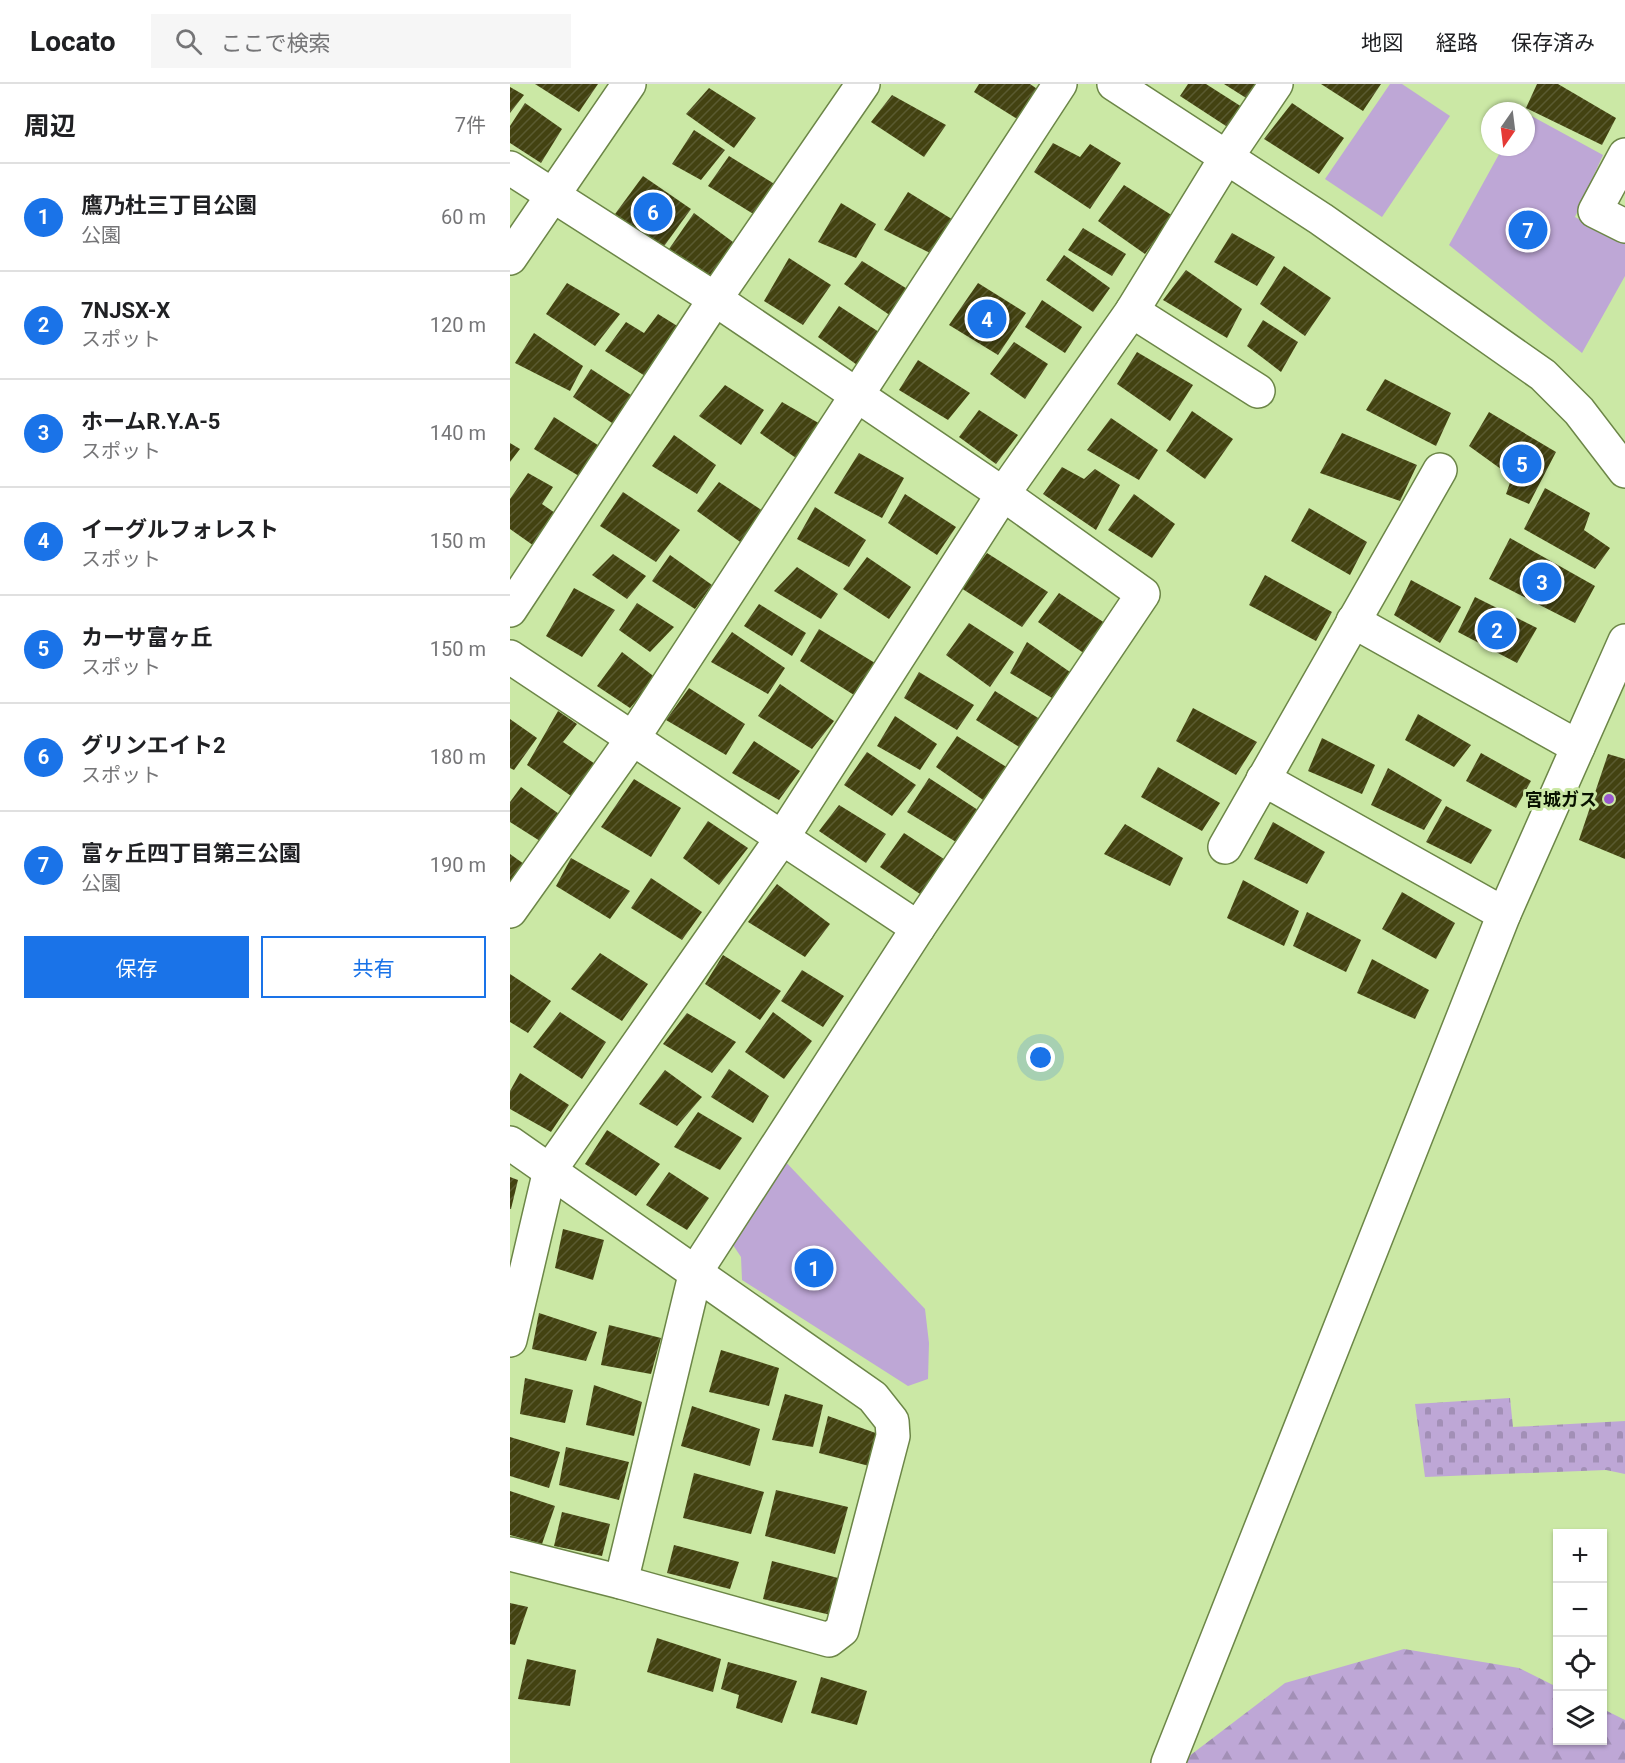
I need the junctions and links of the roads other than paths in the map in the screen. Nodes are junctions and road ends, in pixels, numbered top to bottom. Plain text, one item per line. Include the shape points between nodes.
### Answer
1 (629, 84) edge
2 (862, 84) edge
3 (1060, 84) edge
4 (1114, 84) edge
5 (1276, 84) edge
6 (1625, 155) edge
7 (1226, 158) junction
8 (510, 168) edge
9 (553, 195) junction
10 (1625, 226) edge
11 (510, 258) edge
12 (715, 299) junction
13 (1132, 311) junction
14 (1258, 391) dead end
15 (858, 395) junction
16 (1440, 470) dead end
17 (1625, 471) edge
18 (1003, 494) junction
19 (510, 610) edge
20 (1353, 621) junction
21 (1625, 641) edge
22 (510, 657) edge
23 (633, 738) junction
24 (1578, 747) junction
25 (1263, 779) junction
26 (782, 838) junction
27 (1225, 847) dead end
28 (510, 911) edge
29 (1504, 914) junction
30 (918, 928) junction
31 (510, 1143) edge
32 (550, 1170) junction
33 (696, 1270) junction
34 (510, 1340) edge
35 (510, 1554) edge
36 (621, 1582) junction
37 (1168, 1763) edge

1 - 9 street
2 - 12 street
3 - 15 street
4 - 7 street
5 - 7 street
6 - 10 street via 1595,211
7 - 13 street
7 - 17 street via 1321,219 1543,375 1579,411
8 - 9 street
9 - 11 street
9 - 12 street
12 - 15 street
12 - 19 street
13 - 14 street
13 - 18 street
15 - 18 street
15 - 23 street
16 - 20 street
18 - 26 street
18 - 30 street via 1143,594
20 - 24 street
20 - 25 street
21 - 24 street
22 - 23 street
23 - 26 street
23 - 28 street
24 - 29 street
25 - 27 street
25 - 29 street
26 - 30 street
26 - 32 street
29 - 37 street
30 - 33 street
31 - 32 street
32 - 33 street
32 - 34 street
33 - 36 street
33 - 36 street via 873,1397 892,1421 894,1436 842,1630 829,1640
35 - 36 street

